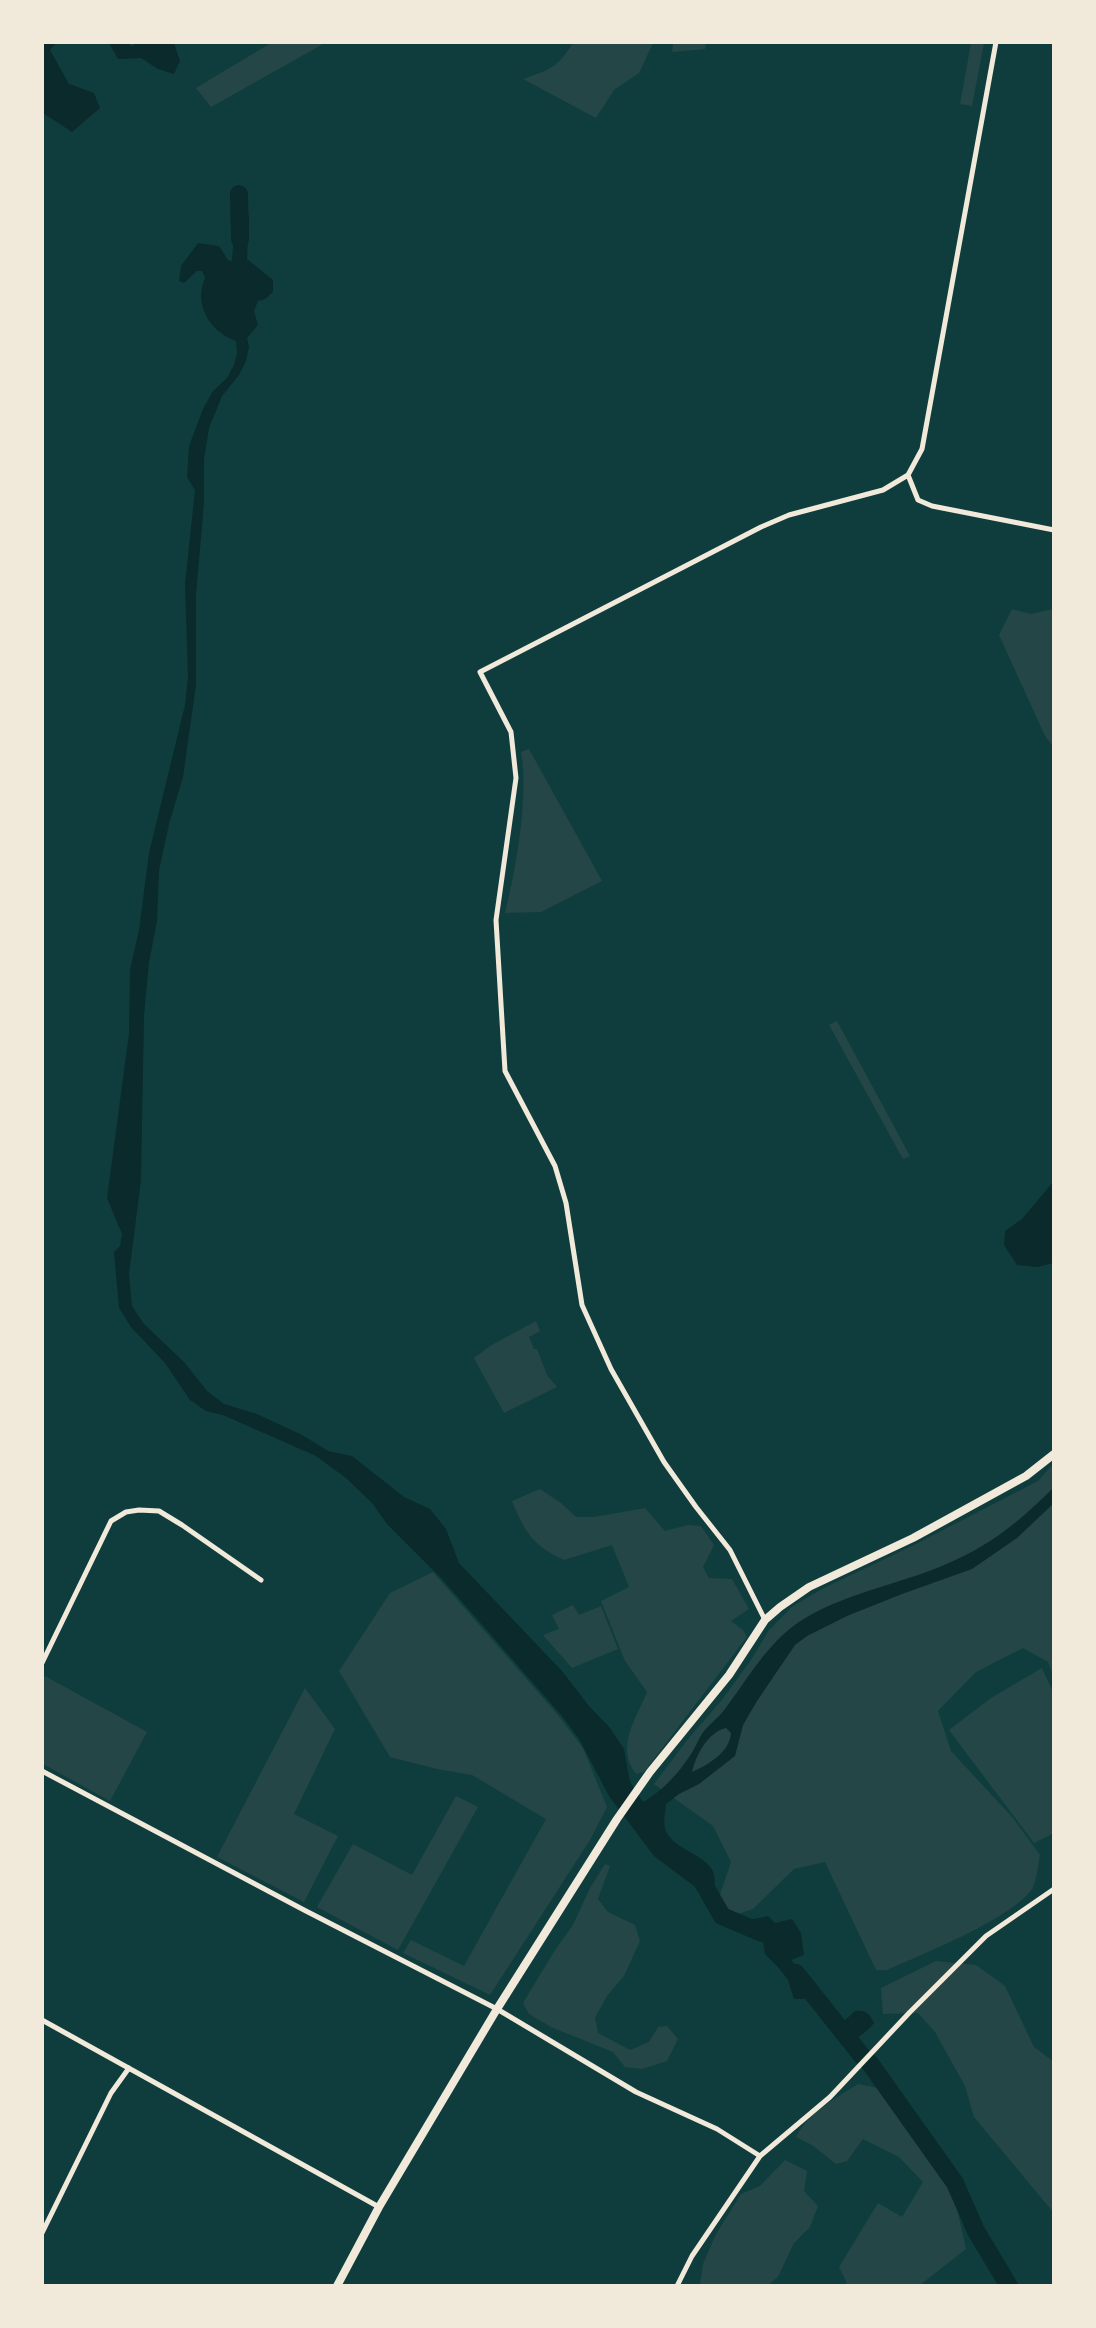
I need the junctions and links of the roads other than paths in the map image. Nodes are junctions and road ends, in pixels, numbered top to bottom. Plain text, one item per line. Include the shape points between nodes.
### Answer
1 (996, 42) edge
2 (908, 475) junction
3 (1054, 530) edge
4 (1054, 1454) edge
5 (262, 1580) dead end
6 (765, 1620) junction
7 (42, 1663) edge
8 (42, 1770) edge
9 (1054, 1889) edge
10 (497, 2010) junction
11 (42, 2020) edge
12 (129, 2068) junction
13 (760, 2156) junction
14 (379, 2207) junction
15 (42, 2233) edge
16 (337, 2286) edge
17 (677, 2286) edge

1 - 2 street via 922,449
2 - 3 street via 918,500 932,506
2 - 6 street via 883,490 789,515 761,526 480,672 510,732 516,778 496,920 504,1071 555,1166 566,1203 582,1305 612,1369 664,1462 730,1550
4 - 6 street via 1026,1476 913,1538 809,1587
5 - 7 street via 159,1511 126,1512 111,1522
6 - 10 street via 729,1676 668,1749 617,1819
8 - 10 street
9 - 13 street via 986,1936 830,2097
10 - 13 street via 636,2092 717,2129
10 - 14 street
11 - 12 street
12 - 14 street
12 - 15 street via 111,2093
13 - 17 street via 692,2256
14 - 16 street

